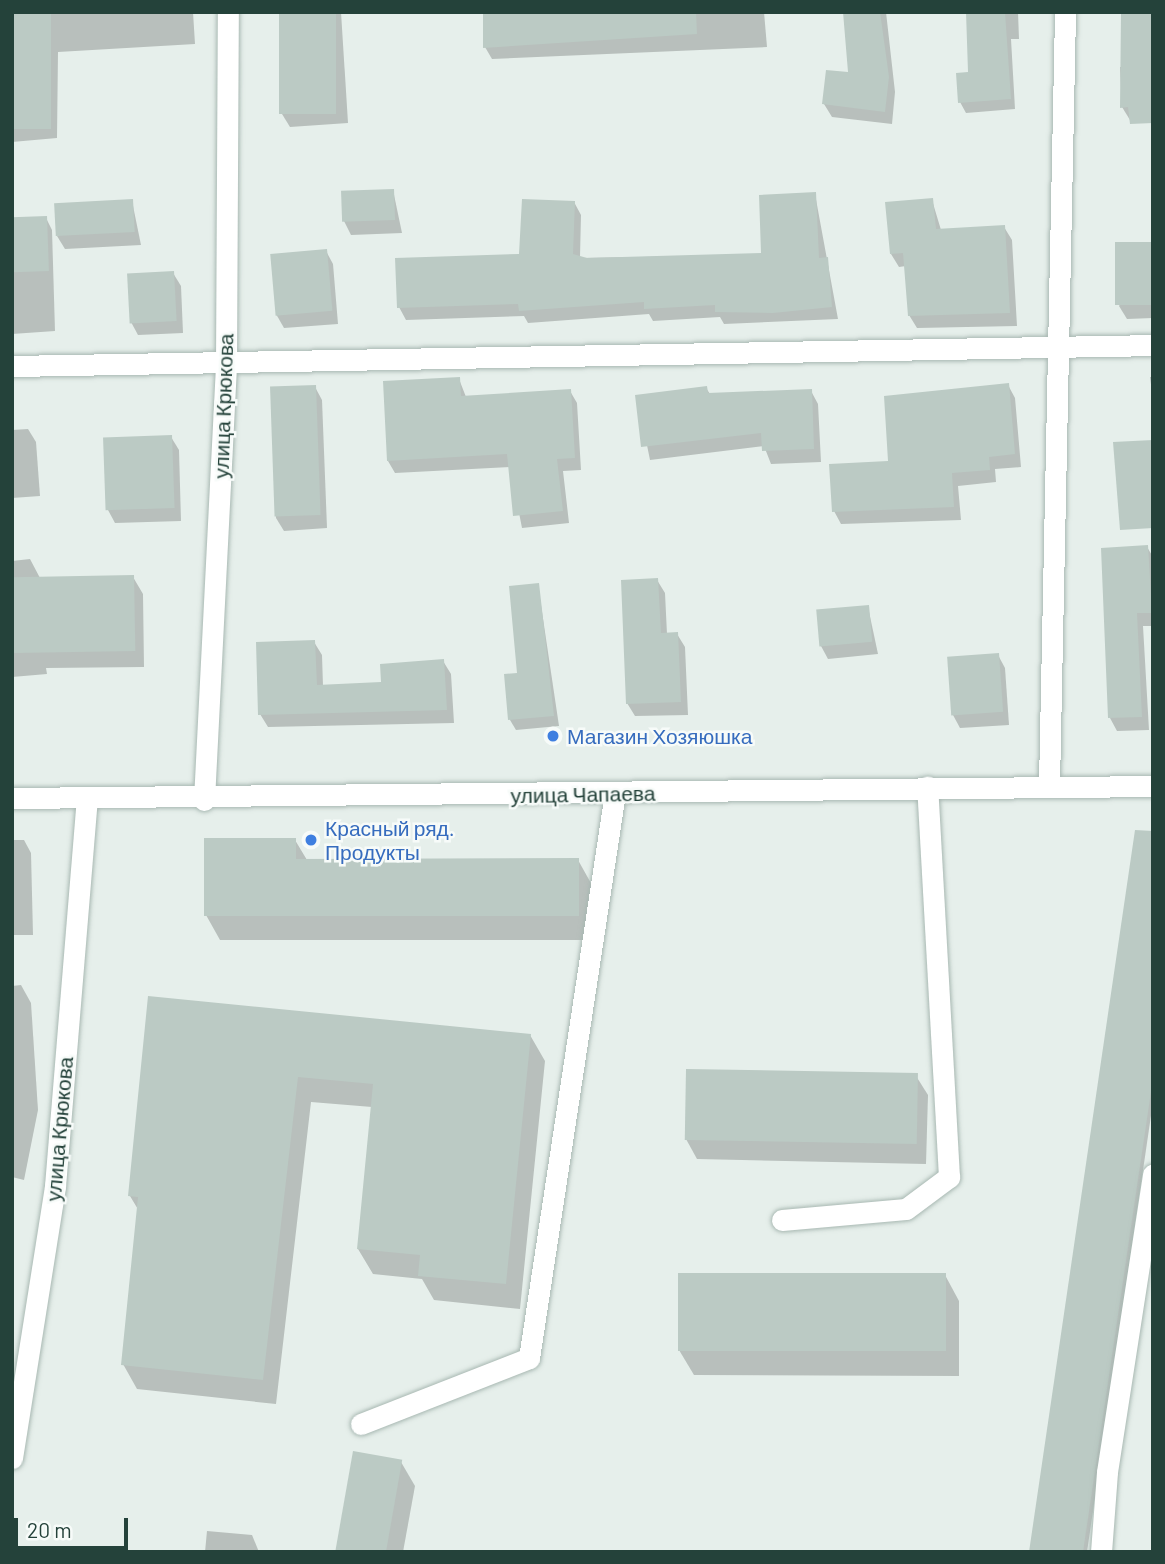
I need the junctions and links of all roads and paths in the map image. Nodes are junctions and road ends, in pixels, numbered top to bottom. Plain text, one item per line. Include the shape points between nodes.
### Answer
1 (228, 12) edge
2 (1065, 12) edge
3 (1062, 344) junction
4 (1153, 345) edge
5 (12, 366) edge
6 (226, 366) junction
7 (1049, 784) junction
8 (1153, 786) edge
9 (927, 787) junction
10 (615, 793) junction
11 (12, 798) edge
12 (87, 799) junction
13 (204, 800) junction
14 (1153, 1175) edge
15 (782, 1220) dead end
16 (361, 1424) dead end
17 (12, 1458) edge
18 (1101, 1552) edge

1 - 6 street, улица Крюкова
2 - 3 street
3 - 4 street
3 - 6 street
3 - 7 street
5 - 6 street
6 - 13 street, улица Крюкова
7 - 8 street, улица Чапаева
7 - 9 street, улица Чапаева
9 - 10 street, улица Чапаева
9 - 15 street via 949,1177 906,1209
10 - 13 street, улица Чапаева
10 - 16 street via 528,1358
11 - 12 street, улица Чапаева
12 - 13 street, улица Чапаева
12 - 17 street, улица Крюкова via 55,1186
14 - 18 street via 1107,1472

